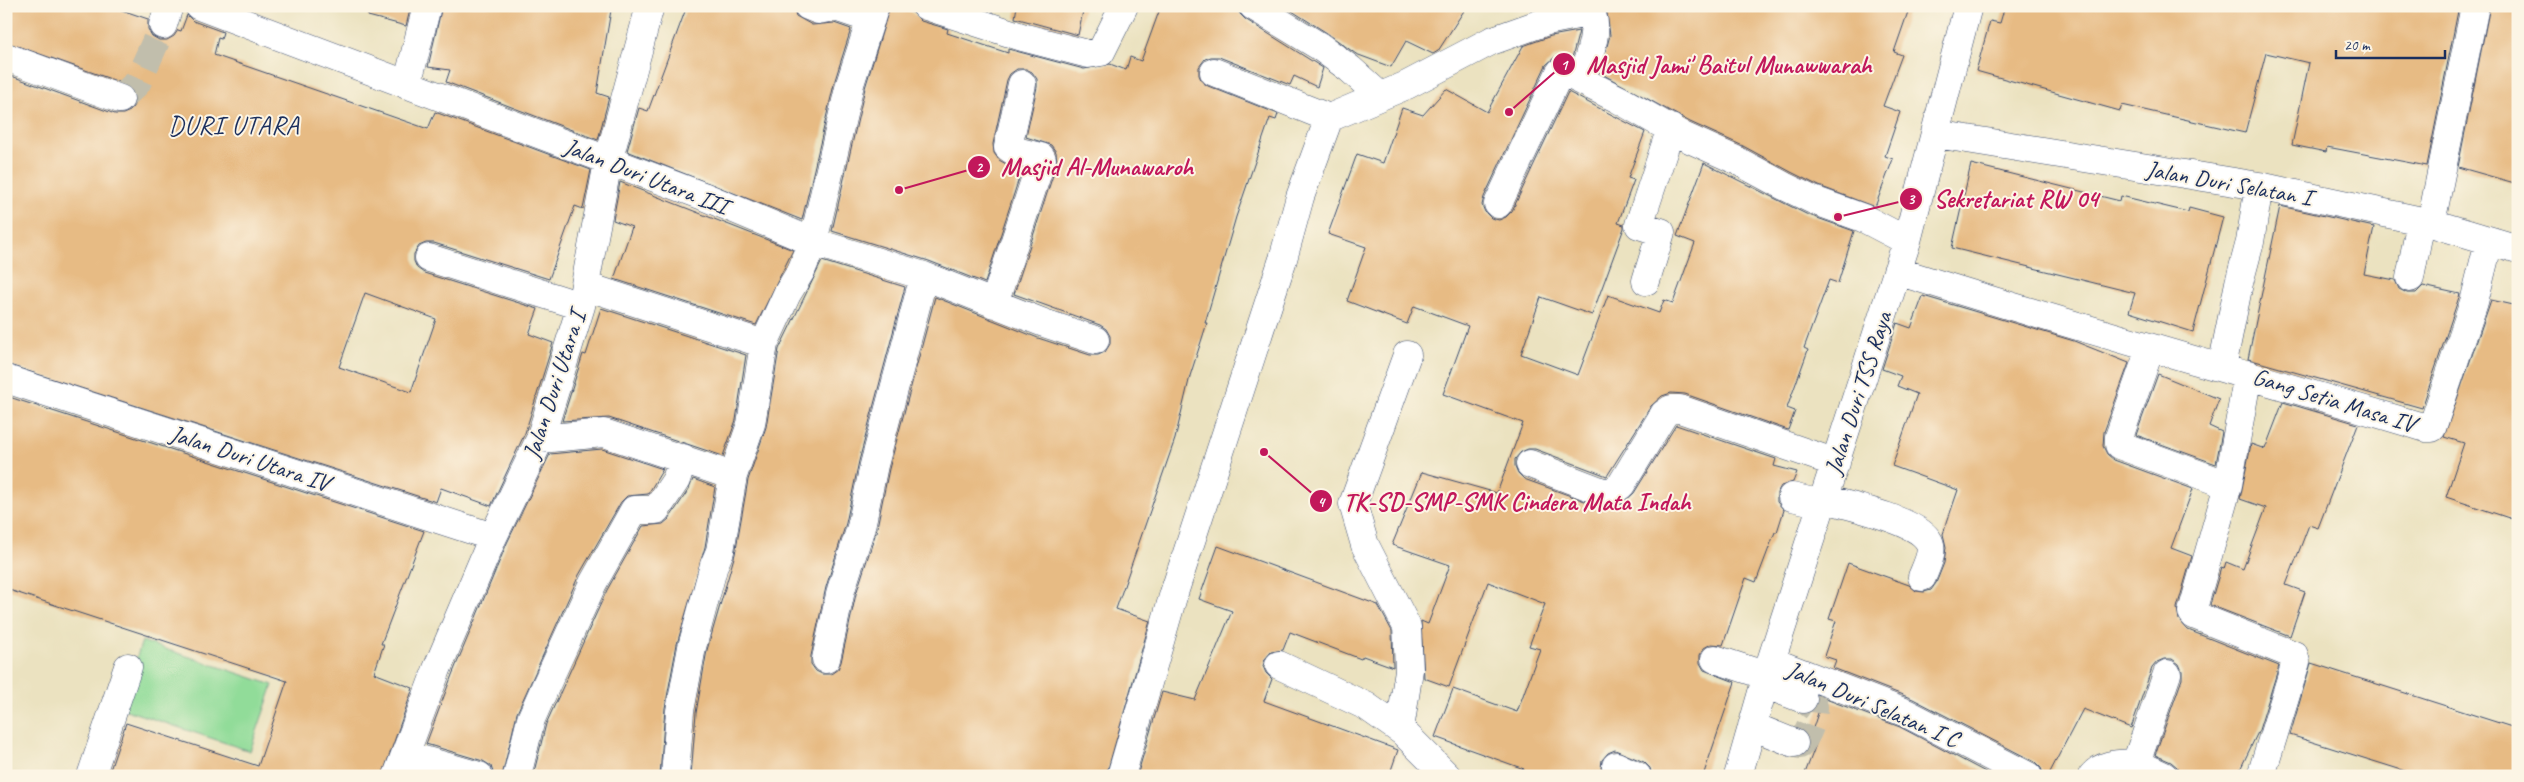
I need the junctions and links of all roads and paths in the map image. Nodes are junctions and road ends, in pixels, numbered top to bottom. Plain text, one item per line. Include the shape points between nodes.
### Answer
1 (199, 6) edge
2 (427, 6) edge
3 (650, 6) edge
4 (808, 6) edge
5 (926, 6) edge
6 (1124, 6) edge
7 (1253, 6) edge
8 (1968, 6) edge
9 (2475, 6) edge
10 (1589, 9) edge
11 (873, 13) edge
12 (6, 57) edge
13 (1214, 72) dead end
14 (1581, 81) junction
15 (1022, 84) dead end
16 (408, 85) junction
17 (1380, 96) junction
18 (120, 99) dead end
19 (1329, 118) junction
20 (1671, 128) junction
21 (1936, 134) junction
22 (608, 162) junction
23 (2259, 186) junction
24 (1498, 204) dead end
25 (2426, 222) junction
26 (1907, 241) junction
27 (813, 242) junction
28 (2489, 242) junction
29 (2518, 249) edge
30 (429, 258) dead end
31 (1897, 271) junction
32 (924, 276) junction
33 (2410, 278) dead end
34 (1646, 280) dead end
35 (583, 296) junction
36 (994, 304) junction
37 (1095, 340) dead end
38 (764, 344) junction
39 (2150, 349) junction
40 (1407, 356) dead end
41 (2222, 367) junction
42 (2248, 374) junction
43 (6, 379) edge
44 (540, 439) junction
45 (683, 458) junction
46 (1836, 463) junction
47 (1530, 464) dead end
48 (733, 476) junction
49 (2228, 485) junction
50 (1792, 497) dead end
51 (1823, 501) junction
52 (493, 537) junction
53 (1922, 577) dead end
54 (1715, 658) dead end
55 (826, 659) dead end
56 (1279, 666) dead end
57 (128, 667) dead end
58 (1767, 674) junction
59 (2168, 674) dead end
60 (1802, 699) tunnel mouth
61 (1752, 726) junction
62 (1400, 730) junction
63 (1794, 743) dead end
64 (2136, 763) junction
65 (402, 765) edge
66 (431, 769) edge
67 (91, 776) edge
68 (479, 776) edge
69 (517, 776) edge
70 (675, 776) edge
71 (1121, 776) edge
72 (1447, 776) edge
73 (1738, 776) edge
74 (2028, 776) edge
75 (2092, 776) edge
76 (2164, 776) edge
77 (2261, 776) edge

1 - 16 street, Jalan Duri Utara III
2 - 16 street
3 - 22 street, Jalan Duri Utara I
4 - 11 street via 818,10 835,7
5 - 6 street via 1088,54 1101,52
7 - 17 street via 1319,46 1350,68
8 - 21 street, Jalan Duri TSS Raya
9 - 25 street
10 - 14 street via 1595,31
10 - 17 street via 1491,41
11 - 27 street via 850,84
12 - 18 street
13 - 19 street
14 - 20 street
14 - 24 street via 1560,72
15 - 36 street via 1008,147 1042,159
16 - 22 street, Jalan Duri Utara III
17 - 19 street
19 - 71 street via 1300,197 1284,259 1174,592
20 - 26 street via 1799,193 1863,218
20 - 34 street via 1639,225 1661,232
21 - 23 street, Jalan Duri Selatan I
21 - 26 street, Jalan Duri TSS Raya
22 - 27 street, Jalan Duri Utara III via 703,196
22 - 35 street, Jalan Duri Utara I
23 - 25 street, Jalan Duri Selatan I
23 - 41 street, Gang Setia Masa IV
25 - 28 street, Jalan Duri Selatan I
25 - 33 street
26 - 31 street, Jalan Duri TSS Raya
27 - 32 street, Jalan Duri Utara III
27 - 38 street
28 - 29 street, Jalan Duri Selatan I
28 - 42 street, Gang Setia Masa IV via 2474,302 2432,428
30 - 35 street
31 - 39 street, Gang Setia Masa IV
31 - 46 street, Jalan Duri TSS Raya
32 - 36 street, Jalan Duri Utara III
32 - 55 street via 861,527 841,590
35 - 38 street
35 - 44 street, Jalan Duri Utara I
36 - 37 street, Jalan Duri Utara III
38 - 48 street via 752,424
39 - 41 street, Gang Setia Masa IV
39 - 49 street via 2119,445
40 - 62 street via 1353,504 1366,545 1407,627 1409,670
41 - 42 street, Gang Setia Masa IV
42 - 49 street
43 - 52 street, Jalan Duri Utara IV
44 - 45 street via 604,434
44 - 52 street, Jalan Duri Utara I
45 - 48 street
45 - 69 street via 676,480 656,510 634,510 593,583 531,719
46 - 47 street via 1680,409 1671,409 1664,414 1621,485 1613,491 1603,492
46 - 51 street, Jalan Duri TSS Raya
48 - 70 street via 720,551 704,598 686,678
49 - 77 street via 2192,612 2294,655 2296,662
50 - 51 street
51 - 53 street via 1872,512 1921,533 1929,541 1930,552
51 - 58 street, Jalan Duri TSS Raya
52 - 65 street, Jalan Duri Utara I via 437,669
54 - 58 street
56 - 62 street via 1366,706
57 - 67 street
58 - 60 street
58 - 61 street, Jalan Duri TSS Raya
58 - 74 street, Jalan Duri Selatan I C via 1906,713
59 - 64 street
61 - 63 street
61 - 73 street, Jalan Duri TSS Raya
62 - 72 street
64 - 75 street via 2098,768
64 - 76 street
65 - 66 street
66 - 68 street

